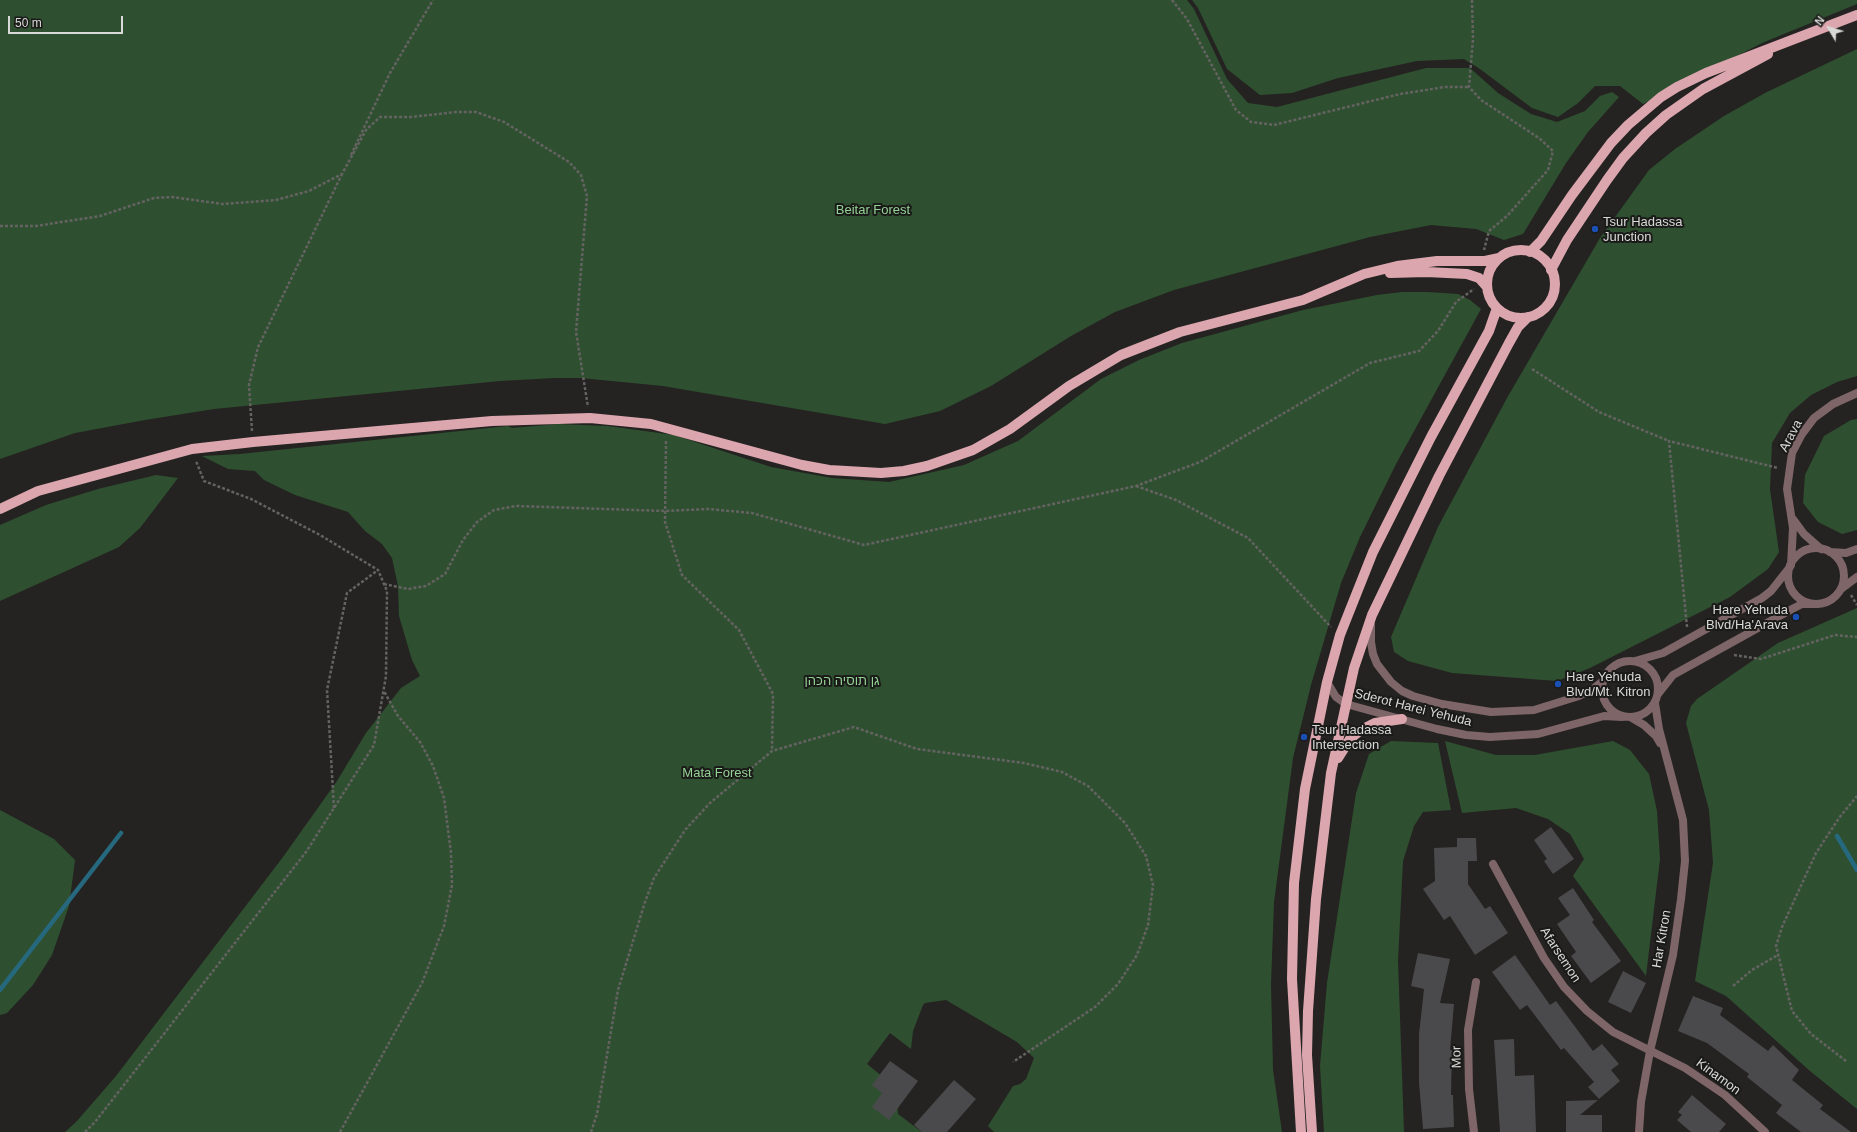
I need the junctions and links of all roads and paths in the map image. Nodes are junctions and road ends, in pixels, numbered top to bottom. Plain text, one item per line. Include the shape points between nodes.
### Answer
1 (433, 0) edge
2 (1172, 0) edge
3 (1472, 0) edge
4 (1857, 15) edge
5 (1839, 22) junction
6 (1469, 87) junction
7 (342, 174) junction
8 (0, 226) edge
9 (1530, 252) junction
10 (1499, 258) junction
11 (1482, 261) junction
12 (1551, 270) junction
13 (1364, 274) junction
14 (1479, 278) junction
15 (1487, 286) junction
16 (1497, 308) junction
17 (1528, 317) junction
18 (1532, 369) dead end
19 (1857, 393) edge
20 (590, 418) junction
21 (666, 428) junction
22 (1669, 440) junction
23 (253, 442) junction
24 (192, 450) junction
25 (1788, 471) junction
26 (1136, 486) junction
27 (0, 509) edge
28 (665, 510) junction
29 (1791, 515) junction
30 (1821, 549) junction
31 (1857, 549) edge
32 (1830, 552) junction
33 (1791, 566) junction
34 (378, 570) junction
35 (1857, 577) edge
36 (384, 584) junction
37 (1841, 590) junction
38 (1818, 604) junction
39 (1372, 615) junction
40 (1340, 635) junction
41 (1857, 637) edge
42 (1688, 639) junction
43 (1717, 651) junction
44 (1635, 661) junction
45 (386, 676) junction
46 (1604, 680) junction
47 (1327, 682) junction
48 (1658, 694) junction
49 (1655, 703) junction
50 (1346, 704) junction
51 (1622, 717) junction
52 (1632, 718) junction
53 (1402, 720) junction
54 (772, 751) junction
55 (1665, 751) junction
56 (1331, 773) junction
57 (1857, 796) edge
58 (334, 808) junction
59 (1493, 864) dead end
60 (1778, 955) junction
61 (1476, 982) dead end
62 (1733, 986) dead end
63 (1650, 1051) junction
64 (1846, 1061) dead end
65 (1013, 1062) dead end
66 (84, 1132) edge
67 (340, 1132) edge
68 (591, 1132) edge
69 (1301, 1132) edge
70 (1312, 1132) edge
71 (1474, 1132) edge
72 (1639, 1132) edge
73 (1765, 1132) edge

1 - 7 path via 390,73
2 - 6 path via 1187,19 1236,110 1251,122 1274,125 1400,94 1445,87
3 - 6 path via 1473,39
4 - 5 main road
5 - 9 main road via 1706,73 1661,97 1611,143 1541,242
5 - 12 main road via 1719,79 1666,115 1623,158 1560,252
6 - 11 path via 1481,100 1539,138 1553,151 1548,170 1507,216 1489,232
7 - 8 path via 308,191 276,200 223,204 172,197 154,198 100,216 36,226
7 - 20 path via 366,130 380,117 411,117 456,112 476,112 504,122 569,162 581,175 588,196 576,332
7 - 23 path via 258,347 249,384
9 - 10 main road via 1514,251
9 - 12 main road via 1545,261
10 - 11 main road
10 - 15 main road via 1489,272
11 - 13 main road via 1417,262
12 - 17 main road via 1554,286 1552,296 1542,310
13 - 14 main road via 1435,272 1467,274
13 - 21 main road via 1303,300 1180,332 1121,355 1069,386 1010,429 986,443 927,466 881,473 829,470
14 - 15 main road
14 - 26 path via 1475,288 1456,302 1438,330 1419,351 1370,363 1200,462
15 - 16 main road via 1488,294
16 - 17 main road via 1512,317
16 - 40 main road via 1489,331 1431,437 1373,552
17 - 39 main road via 1508,343 1439,476
18 - 22 path via 1599,412
19 - 25 street, Arava via 1833,404 1814,418 1792,453
20 - 21 main road via 651,424
20 - 23 main road via 492,421
21 - 28 path
22 - 25 path
22 - 42 path
23 - 24 main road
24 - 27 main road via 38,492
24 - 34 path via 204,481 251,499 320,534
25 - 29 street, Arava via 1787,489
26 - 28 path via 864,545 752,513 708,509
26 - 40 path via 1176,500 1248,538
28 - 36 path via 516,506 494,510 477,522 463,540 445,574 426,586 408,589
28 - 54 path via 665,522 682,575 739,630 772,694
29 - 30 street, Arava via 1795,524
29 - 33 street, Arava
30 - 32 street
30 - 33 street via 1803,552 1795,558
31 - 32 street via 1846,553
32 - 37 street via 1842,567 1844,581
33 - 38 street via 1789,583 1793,592 1808,603
33 - 42 street via 1776,586 1762,598
34 - 36 path
34 - 58 path via 347,593 327,690
35 - 37 street
36 - 45 path via 387,592
37 - 38 street via 1835,597
38 - 43 street via 1802,604
39 - 46 street, Sderot Harei Yehuda via 1371,642 1377,664 1402,691 1424,699 1470,710 1534,710 1579,696
39 - 50 main road via 1354,668
40 - 47 main road
41 - 43 path via 1835,635 1761,659 1743,658
42 - 44 street via 1651,657
43 - 48 street via 1673,675
44 - 46 street via 1616,665
44 - 48 street via 1652,671 1657,679
45 - 58 path via 374,745
45 - 67 path via 385,693 398,716 420,742 433,766 444,798 452,885 444,926 422,984
46 - 51 street via 1603,696 1607,705
47 - 50 street, Sderot Harei Yehuda via 1336,698
47 - 69 main road via 1305,789 1294,884 1292,979
48 - 49 street
49 - 52 street via 1649,711
49 - 55 street, Har Kitron
50 - 53 street, Sderot Harei Yehuda
50 - 56 main road
51 - 52 street
51 - 53 street, Sderot Harei Yehuda via 1604,716 1538,734 1504,737 1466,735
52 - 55 street, Har Kitron via 1656,736
53 - 56 main road via 1375,723 1350,738
54 - 65 path via 854,727 917,750 1024,763 1062,772 1088,786 1125,823 1146,856 1153,884 1148,925 1137,956 1118,984 1095,1007
54 - 68 path via 710,803 685,830 654,878 644,902 618,990 597,1114
55 - 63 street, Har Kitron via 1683,820 1685,861 1673,955
56 - 70 main road via 1316,899 1308,1011 1307,1055
57 - 60 path via 1816,853 1782,927 1776,946
58 - 66 path via 306,852 95,1122
59 - 63 street, Afarsemon via 1544,958 1564,987 1587,1011 1613,1032
60 - 62 path via 1752,970
60 - 64 path via 1792,1011 1811,1034
61 - 71 street, Mor via 1468,1030 1469,1089
63 - 72 street, Har Kitron via 1641,1102
63 - 73 street, Kinamon via 1685,1068 1725,1095

